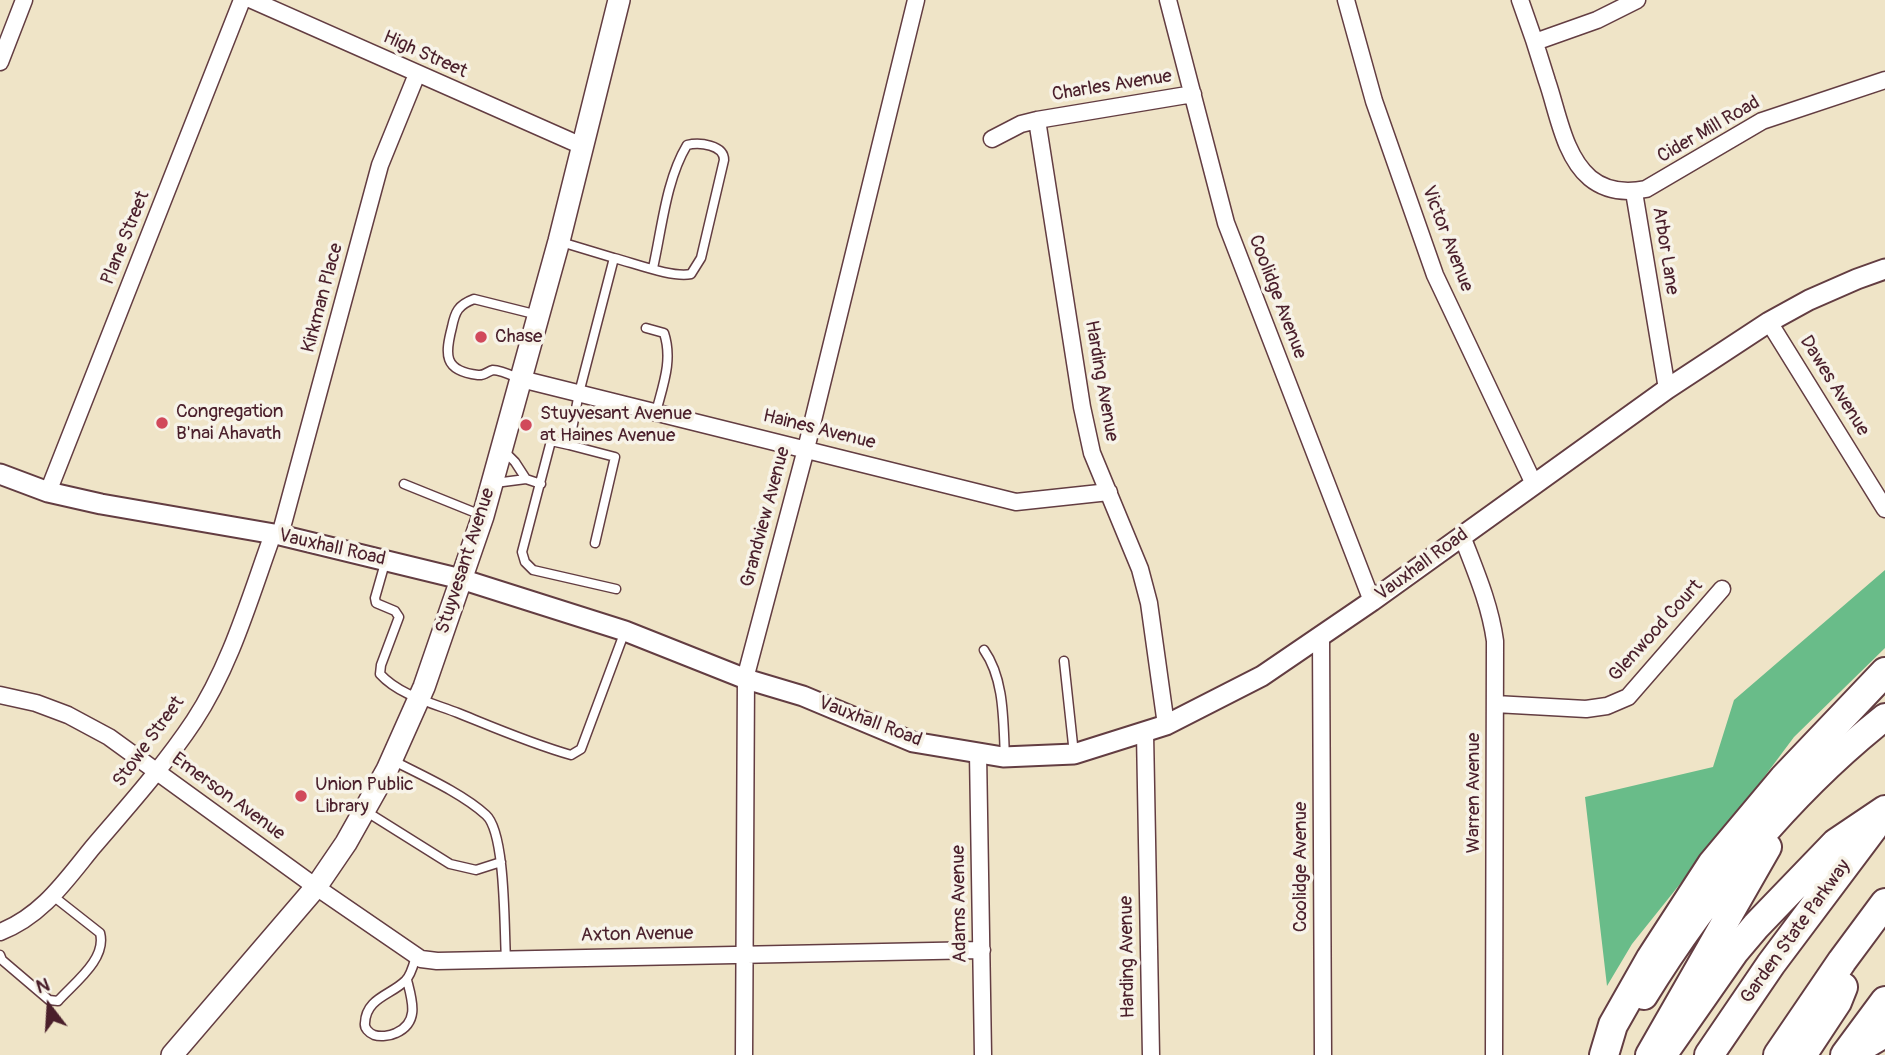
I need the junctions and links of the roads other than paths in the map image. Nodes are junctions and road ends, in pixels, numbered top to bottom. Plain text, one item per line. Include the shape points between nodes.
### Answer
1 (24, 0) edge
2 (242, 0) edge
3 (252, 0) edge
4 (619, 0) edge
5 (916, 0) edge
6 (1168, 0) edge
7 (1346, 0) edge
8 (1520, 0) edge
9 (1637, 0) edge
10 (1535, 42) junction
11 (0, 62) edge
12 (417, 74) junction
13 (1885, 80) edge
14 (1193, 94) junction
15 (1037, 120) junction
16 (992, 139) dead end
17 (582, 146) junction
18 (1634, 192) junction
19 (559, 241) junction
20 (614, 258) junction
21 (653, 268) junction
22 (1885, 270) edge
23 (538, 315) junction
24 (1769, 322) junction
25 (646, 328) dead end
26 (521, 379) junction
27 (1667, 389) junction
28 (579, 393) junction
29 (656, 412) junction
30 (569, 445) junction
31 (502, 449) junction
32 (806, 449) junction
33 (0, 474) edge
34 (526, 479) junction
35 (404, 484) dead end
36 (492, 484) junction
37 (541, 484) junction
38 (1534, 484) junction
39 (48, 492) junction
40 (1109, 492) junction
41 (1885, 509) edge
42 (484, 516) junction
43 (276, 535) junction
44 (1462, 536) junction
45 (595, 544) dead end
46 (386, 560) junction
47 (461, 579) junction
48 (1722, 589) dead end
49 (616, 590) dead end
50 (1372, 601) junction
51 (625, 631) junction
52 (1321, 636) junction
53 (984, 650) dead end
54 (1064, 661) dead end
55 (1885, 672) edge
56 (746, 679) junction
57 (0, 695) edge
58 (419, 698) junction
59 (1495, 704) junction
60 (1885, 717) edge
61 (1166, 725) junction
62 (1145, 733) junction
63 (978, 753) junction
64 (1074, 754) junction
65 (1005, 757) junction
66 (392, 760) junction
67 (157, 771) junction
68 (1816, 780) junction
69 (364, 810) junction
70 (1885, 811) edge
71 (501, 862) junction
72 (316, 887) junction
73 (53, 896) junction
74 (1878, 912) edge
75 (0, 932) edge
76 (982, 950) junction
77 (744, 954) junction
78 (0, 955) edge
79 (416, 956) junction
80 (506, 959) junction
81 (407, 980) junction
82 (1885, 1001) edge
83 (1885, 1034) edge
84 (173, 1055) edge
85 (744, 1055) edge
86 (983, 1055) edge
87 (1151, 1055) edge
88 (1323, 1055) edge
89 (1494, 1055) edge
90 (1604, 1055) edge
91 (1610, 1055) edge
92 (1649, 1055) edge
93 (1662, 1055) edge
94 (1709, 1055) edge
95 (1778, 1055) edge
96 (1802, 1055) edge
97 (1847, 1055) edge

1 - 11 street
2 - 39 street, Plane Street
3 - 12 street, High Street
4 - 17 main road, Stuyvesant Avenue
5 - 32 street, Grandview Avenue
6 - 14 street, Coolidge Avenue
7 - 38 street, Victor Avenue via 1374,101 1435,275
8 - 10 street, Arbor Lane
9 - 10 street
10 - 18 street, Arbor Lane via 1577,162 1602,187
12 - 17 street, High Street
12 - 43 street, Kirkman Place via 380,165
13 - 18 street, Cider Mill Road via 1762,121 1662,181
14 - 15 street, Charles Avenue
14 - 50 street, Coolidge Avenue via 1226,223
15 - 16 street, Charles Avenue
15 - 40 street, Harding Avenue via 1082,407 1092,453
17 - 19 main road, Stuyvesant Avenue
18 - 27 street, Arbor Lane
19 - 20 lane
19 - 23 main road, Stuyvesant Avenue
20 - 21 lane
20 - 28 lane
21 - 21 lane via 683,275 695,269 724,160 721,149 687,145 671,187
22 - 24 street, Vauxhall Road via 1809,300
23 - 26 main road, Stuyvesant Avenue
23 - 26 lane via 474,299 456,310 446,350 451,364 480,376 493,370
24 - 27 street, Vauxhall Road
24 - 41 street, Dawes Avenue
25 - 29 lane via 664,333 669,348
26 - 28 street, Haines Avenue
26 - 31 main road, Stuyvesant Avenue
27 - 38 street, Vauxhall Road
28 - 29 street, Haines Avenue
28 - 30 lane
29 - 32 street, Haines Avenue
30 - 37 lane via 551,442
30 - 45 lane via 615,457
31 - 34 lane
31 - 36 main road, Stuyvesant Avenue
32 - 40 street, Haines Avenue via 1016,502
32 - 56 street, Grandview Avenue
33 - 39 street, Vauxhall Road
34 - 36 lane
34 - 37 lane
35 - 42 lane
36 - 42 main road, Stuyvesant Avenue
37 - 49 lane via 522,552 525,562 533,570
38 - 44 street, Vauxhall Road
39 - 43 street, Vauxhall Road
40 - 61 street, Harding Avenue via 1149,603
42 - 47 main road, Stuyvesant Avenue
43 - 46 street, Vauxhall Road
43 - 67 street, Stowe Street via 228,657 194,720
44 - 50 street, Vauxhall Road
44 - 59 street, Warren Avenue via 1492,621
46 - 47 street, Vauxhall Road
46 - 58 lane via 376,603 399,617 380,674
47 - 51 street, Vauxhall Road
47 - 58 main road, Stuyvesant Avenue
48 - 59 street, Glenwood Court via 1629,697 1586,709
50 - 52 street, Vauxhall Road
51 - 56 street, Vauxhall Road
51 - 58 lane via 581,749 571,755
52 - 61 street, Vauxhall Road via 1262,676
52 - 88 street, Coolidge Avenue
53 - 65 lane via 999,685
54 - 64 lane
55 - 90 highway via 1784,778 1712,864 1626,1002
56 - 63 street, Vauxhall Road via 803,696 913,742
56 - 77 street, Grandview Avenue
57 - 67 street, Emerson Avenue via 36,703 83,722
58 - 66 main road, Stuyvesant Avenue
59 - 89 street, Warren Avenue
60 - 68 highway
61 - 62 street, Vauxhall Road
62 - 64 street, Vauxhall Road
62 - 87 street, Harding Avenue
63 - 65 street, Vauxhall Road
63 - 76 street, Adams Avenue
64 - 65 street, Vauxhall Road
66 - 69 main road, Stuyvesant Avenue
66 - 71 lane via 488,816
67 - 72 street, Emerson Avenue
67 - 73 street, Stowe Street
68 - 91 highway via 1703,906
68 - 92 highway via 1759,862
69 - 71 lane via 450,864 476,870
69 - 72 main road, Stuyvesant Avenue
70 - 93 highway via 1836,843 1756,926
70 - 94 highway, Garden State Parkway
71 - 80 lane
72 - 79 street, Axton Avenue
72 - 84 main road, Stuyvesant Avenue
73 - 75 street, Stowe Street via 24,922
73 - 78 lane via 100,933 99,956 83,974 58,1001 50,1000
74 - 95 highway
74 - 96 highway via 1837,1002
76 - 77 street, Axton Avenue
76 - 86 street, Adams Avenue
77 - 80 street, Axton Avenue
77 - 85 street, Grandview Avenue
79 - 80 street, Axton Avenue via 437,961
79 - 81 lane
81 - 81 lane via 368,1010 364,1024 374,1035 397,1033 410,1021 414,1007
82 - 97 highway
83 - 97 highway

